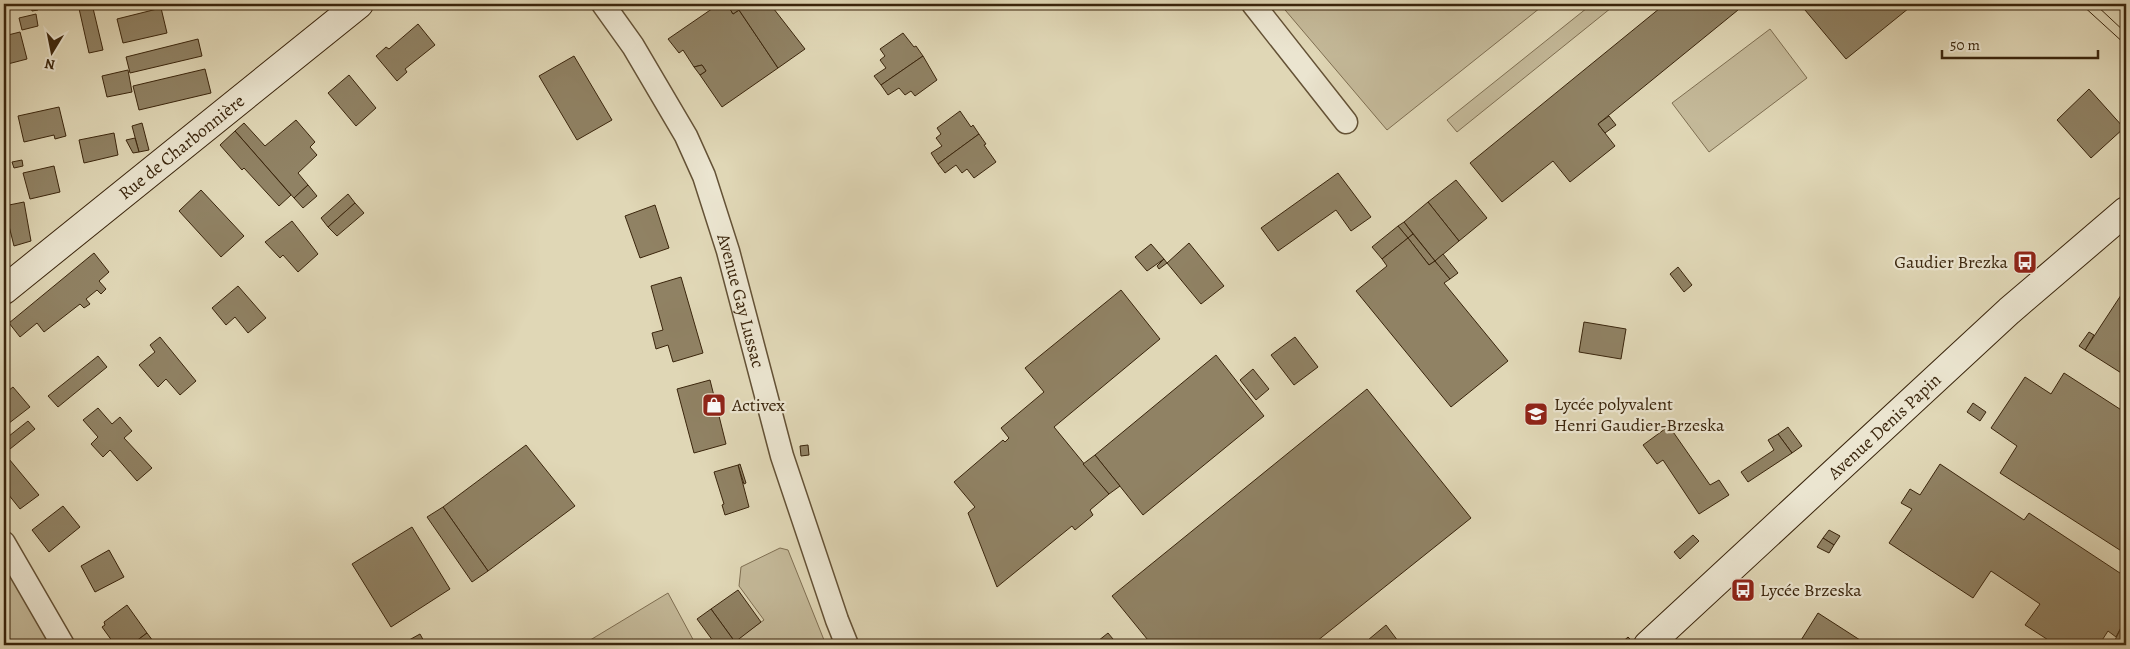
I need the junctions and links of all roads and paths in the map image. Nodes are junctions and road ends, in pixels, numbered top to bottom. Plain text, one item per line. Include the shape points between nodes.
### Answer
1 (359, 4) edge
2 (603, 4) edge
3 (1252, 4) edge
4 (1346, 122) dead end
5 (2126, 211) edge
6 (4, 290) edge
7 (4, 543) edge
8 (63, 645) edge
9 (847, 645) edge
10 (1648, 645) edge

1 - 6 main road, Rue de Charbonnière
2 - 9 street, Avenue Gay Lussac via 634,46 686,136 704,176 728,251 782,456
3 - 4 street
5 - 10 main road, Avenue Denis Papin via 2009,310
7 - 8 street

